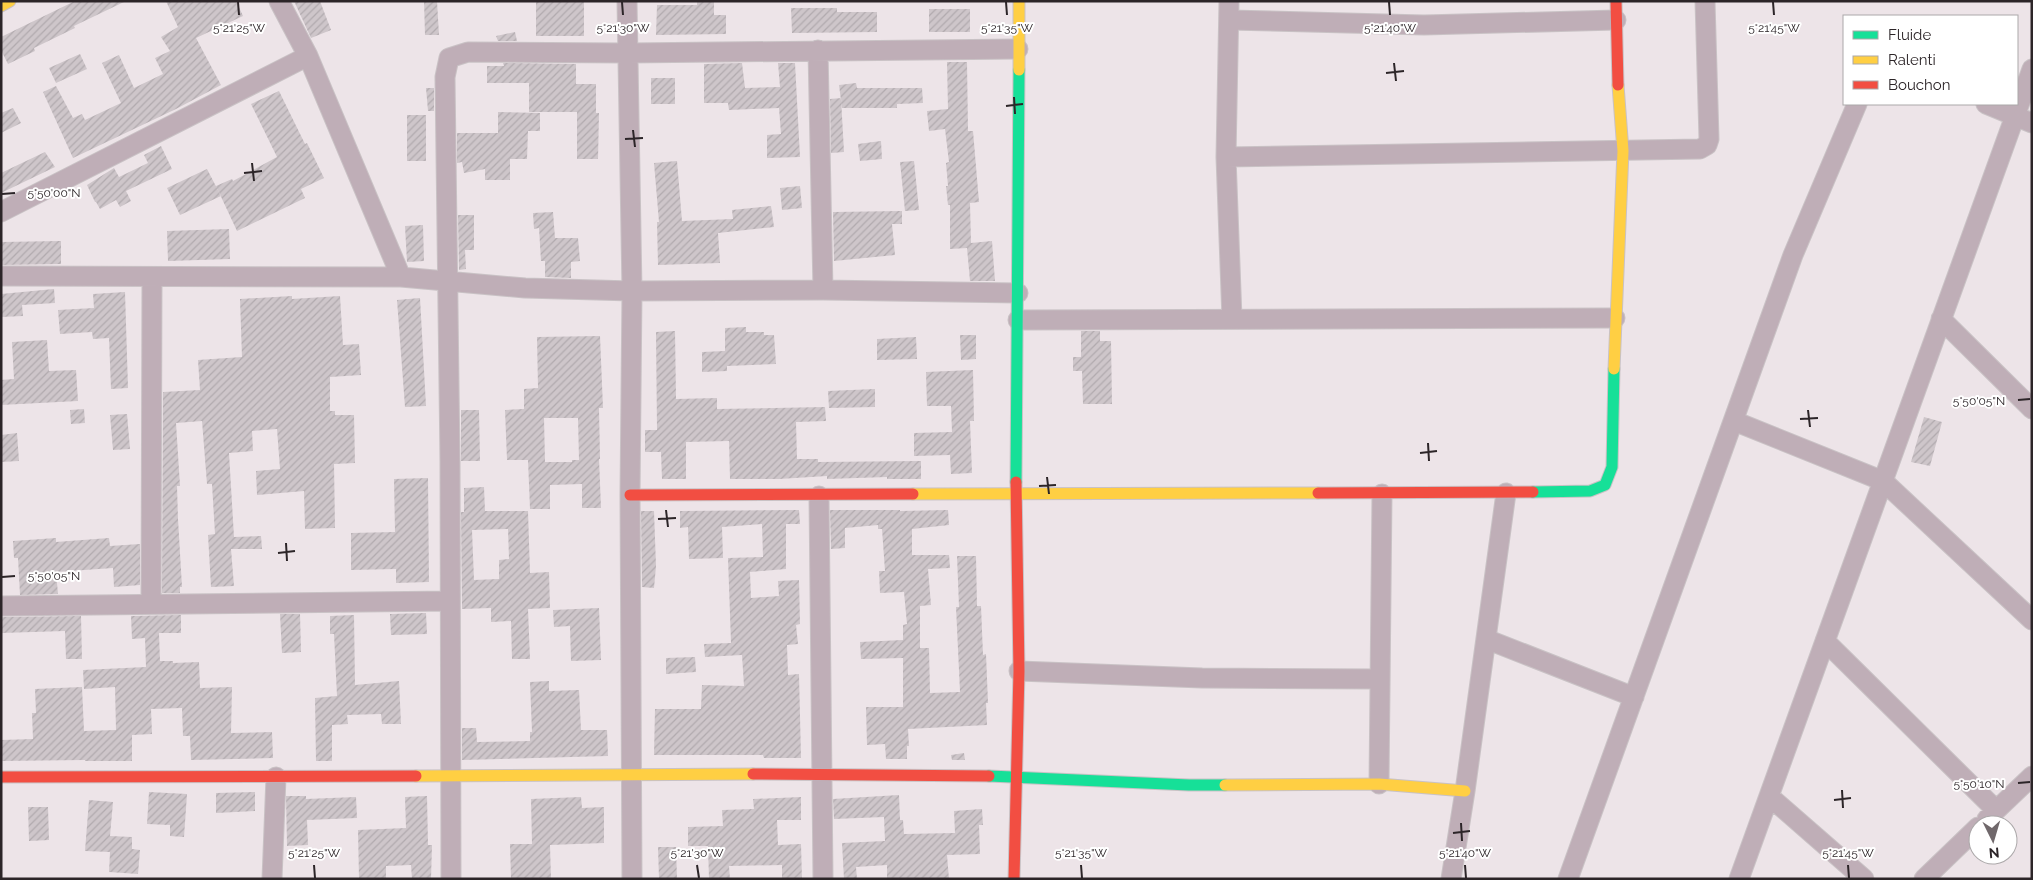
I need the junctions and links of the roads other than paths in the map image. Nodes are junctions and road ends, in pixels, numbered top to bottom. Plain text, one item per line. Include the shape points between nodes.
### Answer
1 (10, 1) edge
2 (279, 1) edge
3 (627, 1) edge
4 (1020, 1) edge
5 (1229, 1) edge
6 (1705, 1) edge
7 (1, 6) edge
8 (1616, 11) edge
9 (1229, 20) junction
10 (1018, 49) junction
11 (818, 50) junction
12 (628, 53) junction
13 (308, 56) junction
14 (2032, 69) edge
15 (1857, 105) edge
16 (1988, 105) edge
17 (2014, 116) junction
18 (2032, 123) edge
19 (1623, 151) junction
20 (1226, 157) junction
21 (1, 212) edge
22 (1, 276) edge
23 (152, 277) junction
24 (401, 277) junction
25 (447, 281) junction
26 (824, 290) junction
27 (632, 291) junction
28 (1018, 293) junction
29 (1615, 318) junction
30 (1232, 319) junction
31 (1941, 319) junction
32 (1018, 320) junction
33 (2032, 409) edge
34 (1734, 421) junction
35 (1882, 482) junction
36 (1382, 494) junction
37 (1506, 494) junction
38 (630, 495) junction
39 (819, 496) junction
40 (1016, 496) junction
41 (450, 601) junction
42 (151, 604) junction
43 (1, 606) edge
44 (2032, 620) edge
45 (1486, 639) junction
46 (1825, 641) junction
47 (1020, 671) junction
48 (1380, 679) junction
49 (1634, 697) junction
50 (822, 772) junction
51 (631, 774) junction
52 (450, 776) junction
53 (2032, 776) edge
54 (1, 777) edge
55 (276, 777) junction
56 (1017, 777) junction
57 (1379, 784) junction
58 (1465, 791) junction
59 (1769, 796) junction
60 (1996, 810) junction
61 (1991, 815) edge
62 (1968, 837) edge
63 (272, 879) edge
64 (450, 879) edge
65 (632, 879) edge
66 (823, 879) edge
67 (1014, 879) edge
68 (1451, 879) edge
69 (1568, 879) edge
70 (1739, 879) edge
71 (1864, 879) edge
72 (1924, 879) edge

1 - 7 street
2 - 13 street
3 - 12 street
4 - 10 street
5 - 9 street
6 - 19 street via 1707,145 1700,149
8 - 9 street via 1424,25
8 - 19 street
9 - 20 street
10 - 11 street
10 - 28 street
11 - 12 street
11 - 26 street
12 - 25 street via 468,52 448,58 445,77
12 - 27 street
13 - 21 street
13 - 24 street
14 - 17 street
15 - 34 street via 1793,255
16 - 17 street
17 - 18 street
17 - 31 street
19 - 20 street
19 - 29 street
20 - 30 street
22 - 23 street
23 - 24 street
23 - 42 street
24 - 25 street
25 - 27 street via 517,288
25 - 41 street
26 - 27 street
26 - 28 street
27 - 38 street
28 - 32 street
29 - 30 street
29 - 37 street via 1612,467 1605,485 1590,491
30 - 32 street
31 - 33 street
31 - 35 street
32 - 40 street
34 - 35 street
34 - 49 street
35 - 44 street
35 - 46 street
36 - 37 street
36 - 40 street
36 - 48 street
37 - 45 street
38 - 39 street
38 - 51 street
39 - 40 street
39 - 50 street
40 - 47 street
41 - 42 street
41 - 52 street
42 - 43 street
45 - 49 street
45 - 58 street
46 - 59 street
46 - 60 street
47 - 48 street via 1202,678
47 - 56 street
48 - 57 street
49 - 69 street
50 - 51 street
50 - 56 street
50 - 66 street
51 - 52 street
51 - 65 street
52 - 55 street
52 - 64 street
53 - 60 street
54 - 55 street
55 - 63 street
56 - 57 street via 1188,785
56 - 67 street
57 - 58 street
58 - 68 street
59 - 70 street
59 - 71 street
60 - 61 street
62 - 72 street

